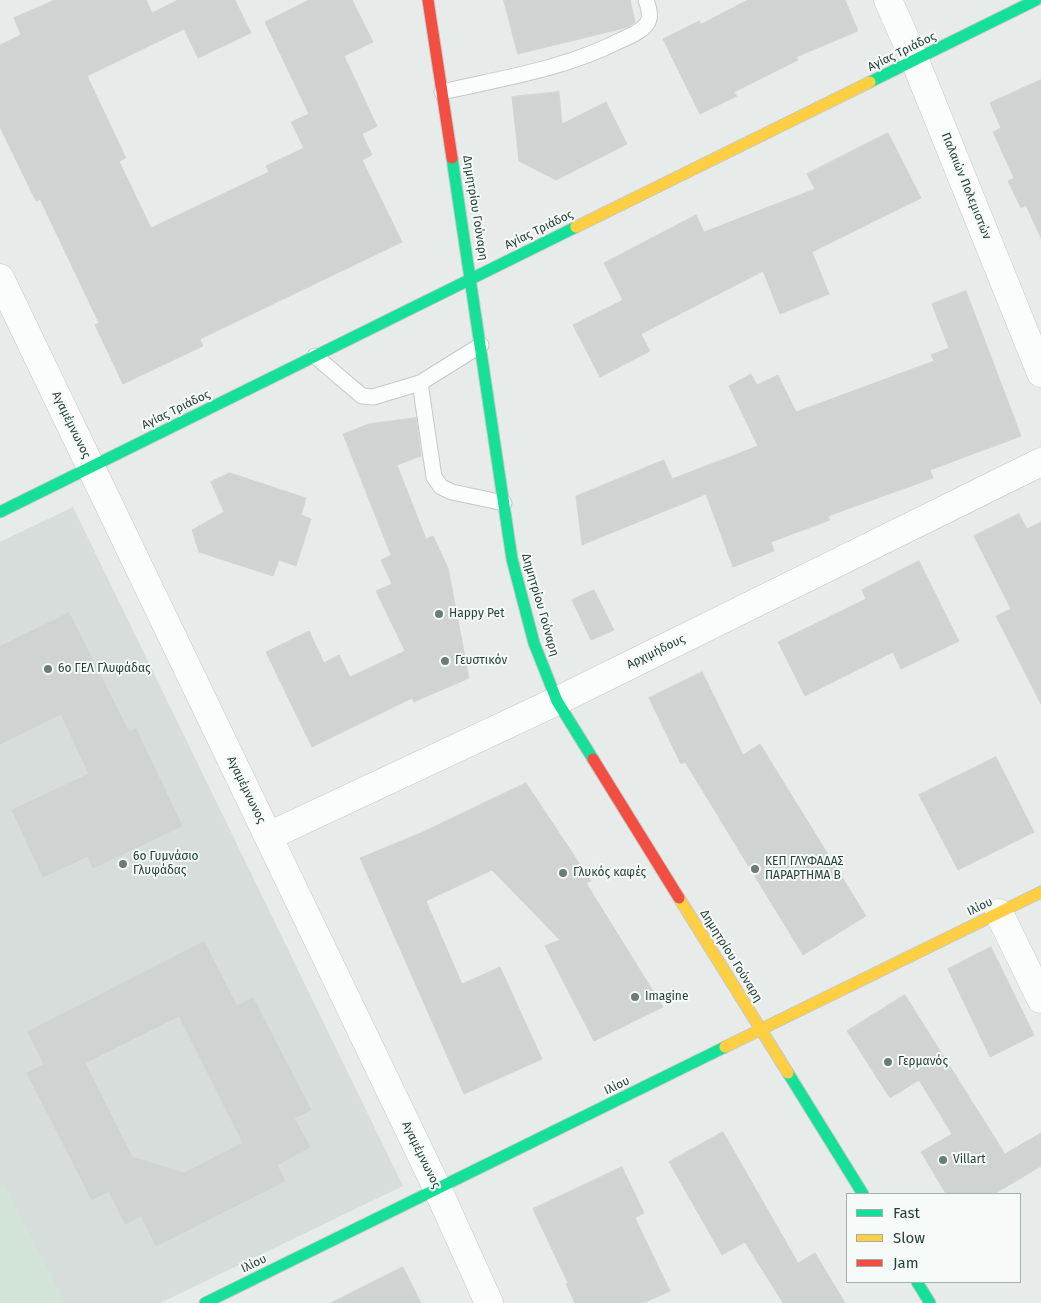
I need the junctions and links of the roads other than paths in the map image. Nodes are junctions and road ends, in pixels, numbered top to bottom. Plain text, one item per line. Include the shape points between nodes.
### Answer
1 (428, 0) edge
2 (646, 0) edge
3 (888, 0) edge
4 (1036, 0) edge
5 (915, 61) junction
6 (442, 92) junction
7 (0, 278) edge
8 (472, 278) junction
9 (481, 345) junction
10 (316, 356) junction
11 (1041, 373) edge
12 (420, 383) junction
13 (1041, 462) edge
14 (92, 468) junction
15 (504, 503) junction
16 (0, 512) edge
17 (557, 701) junction
18 (268, 836) junction
19 (1041, 892) edge
20 (998, 913) junction
21 (1041, 999) edge
22 (761, 1030) junction
23 (438, 1190) junction
24 (861, 1193) edge
25 (918, 1283) edge
26 (205, 1303) edge
27 (489, 1303) edge
28 (930, 1303) edge

1 - 6 street, Δημητρίου Γούναρη
2 - 6 lane via 650,12 647,24 613,44 556,67
3 - 5 street, Παλαιών Πολεμιστών
4 - 5 street, Αγίας Τριάδος
5 - 8 street, Αγίας Τριάδος
5 - 11 street, Παλαιών Πολεμιστών
6 - 8 street, Δημητρίου Γούναρη
7 - 14 street, Αγαμέμνωνος
8 - 9 street, Δημητρίου Γούναρη
8 - 10 street, Αγίας Τριάδος
9 - 12 lane
9 - 15 street, Δημητρίου Γούναρη
10 - 12 lane via 362,396 373,397
10 - 14 street, Αγίας Τριάδος
12 - 15 lane via 434,477 441,487 452,492
13 - 17 street, Αρχιμήδους
14 - 16 street, Αγίας Τριάδος
14 - 18 street, Αγαμέμνωνος
15 - 17 street, Δημητρίου Γούναρη via 512,559 534,643
17 - 18 street, Αρχιμήδους
17 - 22 street, Δημητρίου Γούναρη
18 - 23 street, Αγαμέμνωνος
19 - 20 street, Ιλίου
20 - 21 street
20 - 22 street, Ιλίου
22 - 23 street, Ιλίου
22 - 24 street, Δημητρίου Γούναρη
23 - 26 street, Ιλίου
23 - 27 street, Αγαμέμνωνος
25 - 28 street

